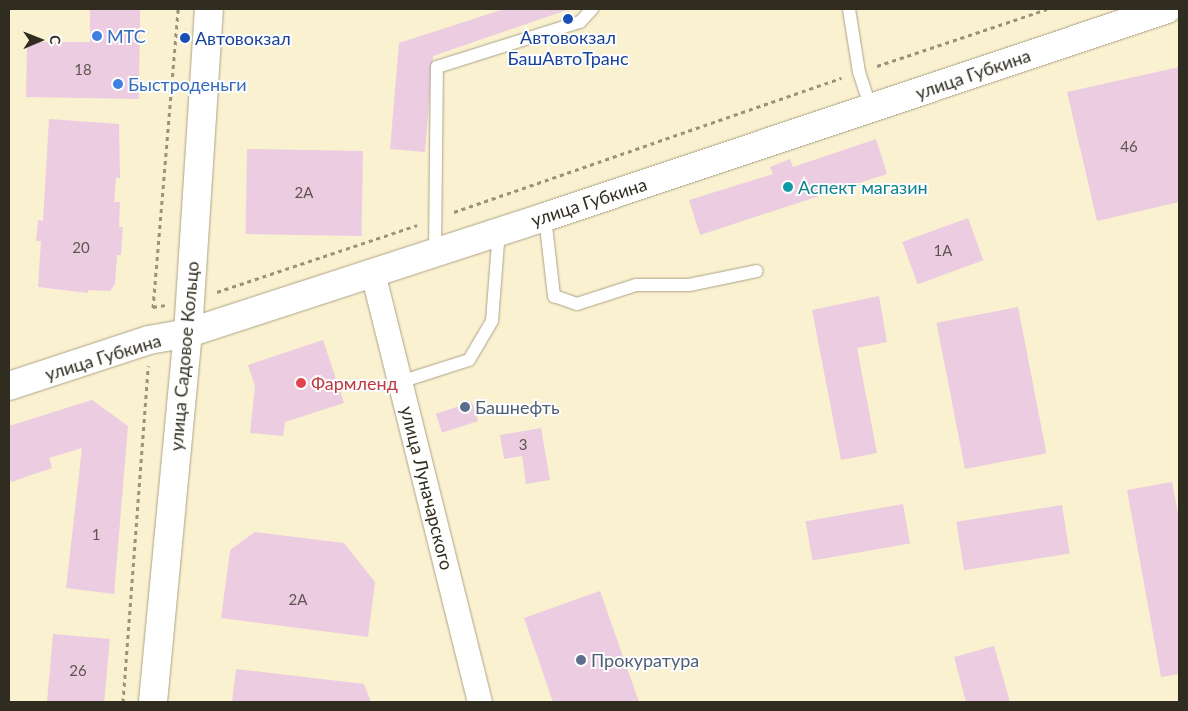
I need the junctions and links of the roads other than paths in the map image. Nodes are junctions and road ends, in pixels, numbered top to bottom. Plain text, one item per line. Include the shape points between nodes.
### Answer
1 (209, 9) edge
2 (592, 9) edge
3 (849, 9) edge
4 (1167, 9) edge
5 (871, 108) junction
6 (546, 217) junction
7 (499, 232) junction
8 (435, 252) junction
9 (757, 271) dead end
10 (373, 273) junction
11 (188, 334) junction
12 (400, 382) junction
13 (9, 386) edge
14 (152, 702) edge
15 (480, 702) edge

1 - 11 street, улица Садовое Кольцо
2 - 8 lane via 580,22 438,66
3 - 5 lane via 859,72
4 - 5 street, улица Губкина
5 - 6 street, улица Губкина
6 - 7 street, улица Губкина
6 - 9 lane via 554,296 577,304 636,285 689,285
7 - 8 street, улица Губкина
7 - 12 lane via 492,321 469,360
8 - 10 street, улица Губкина
10 - 11 street, улица Губкина
10 - 12 street, улица Луначарского
11 - 13 street, улица Губкина via 149,340
11 - 14 street, улица Садовое Кольцо
12 - 15 street, улица Луначарского

